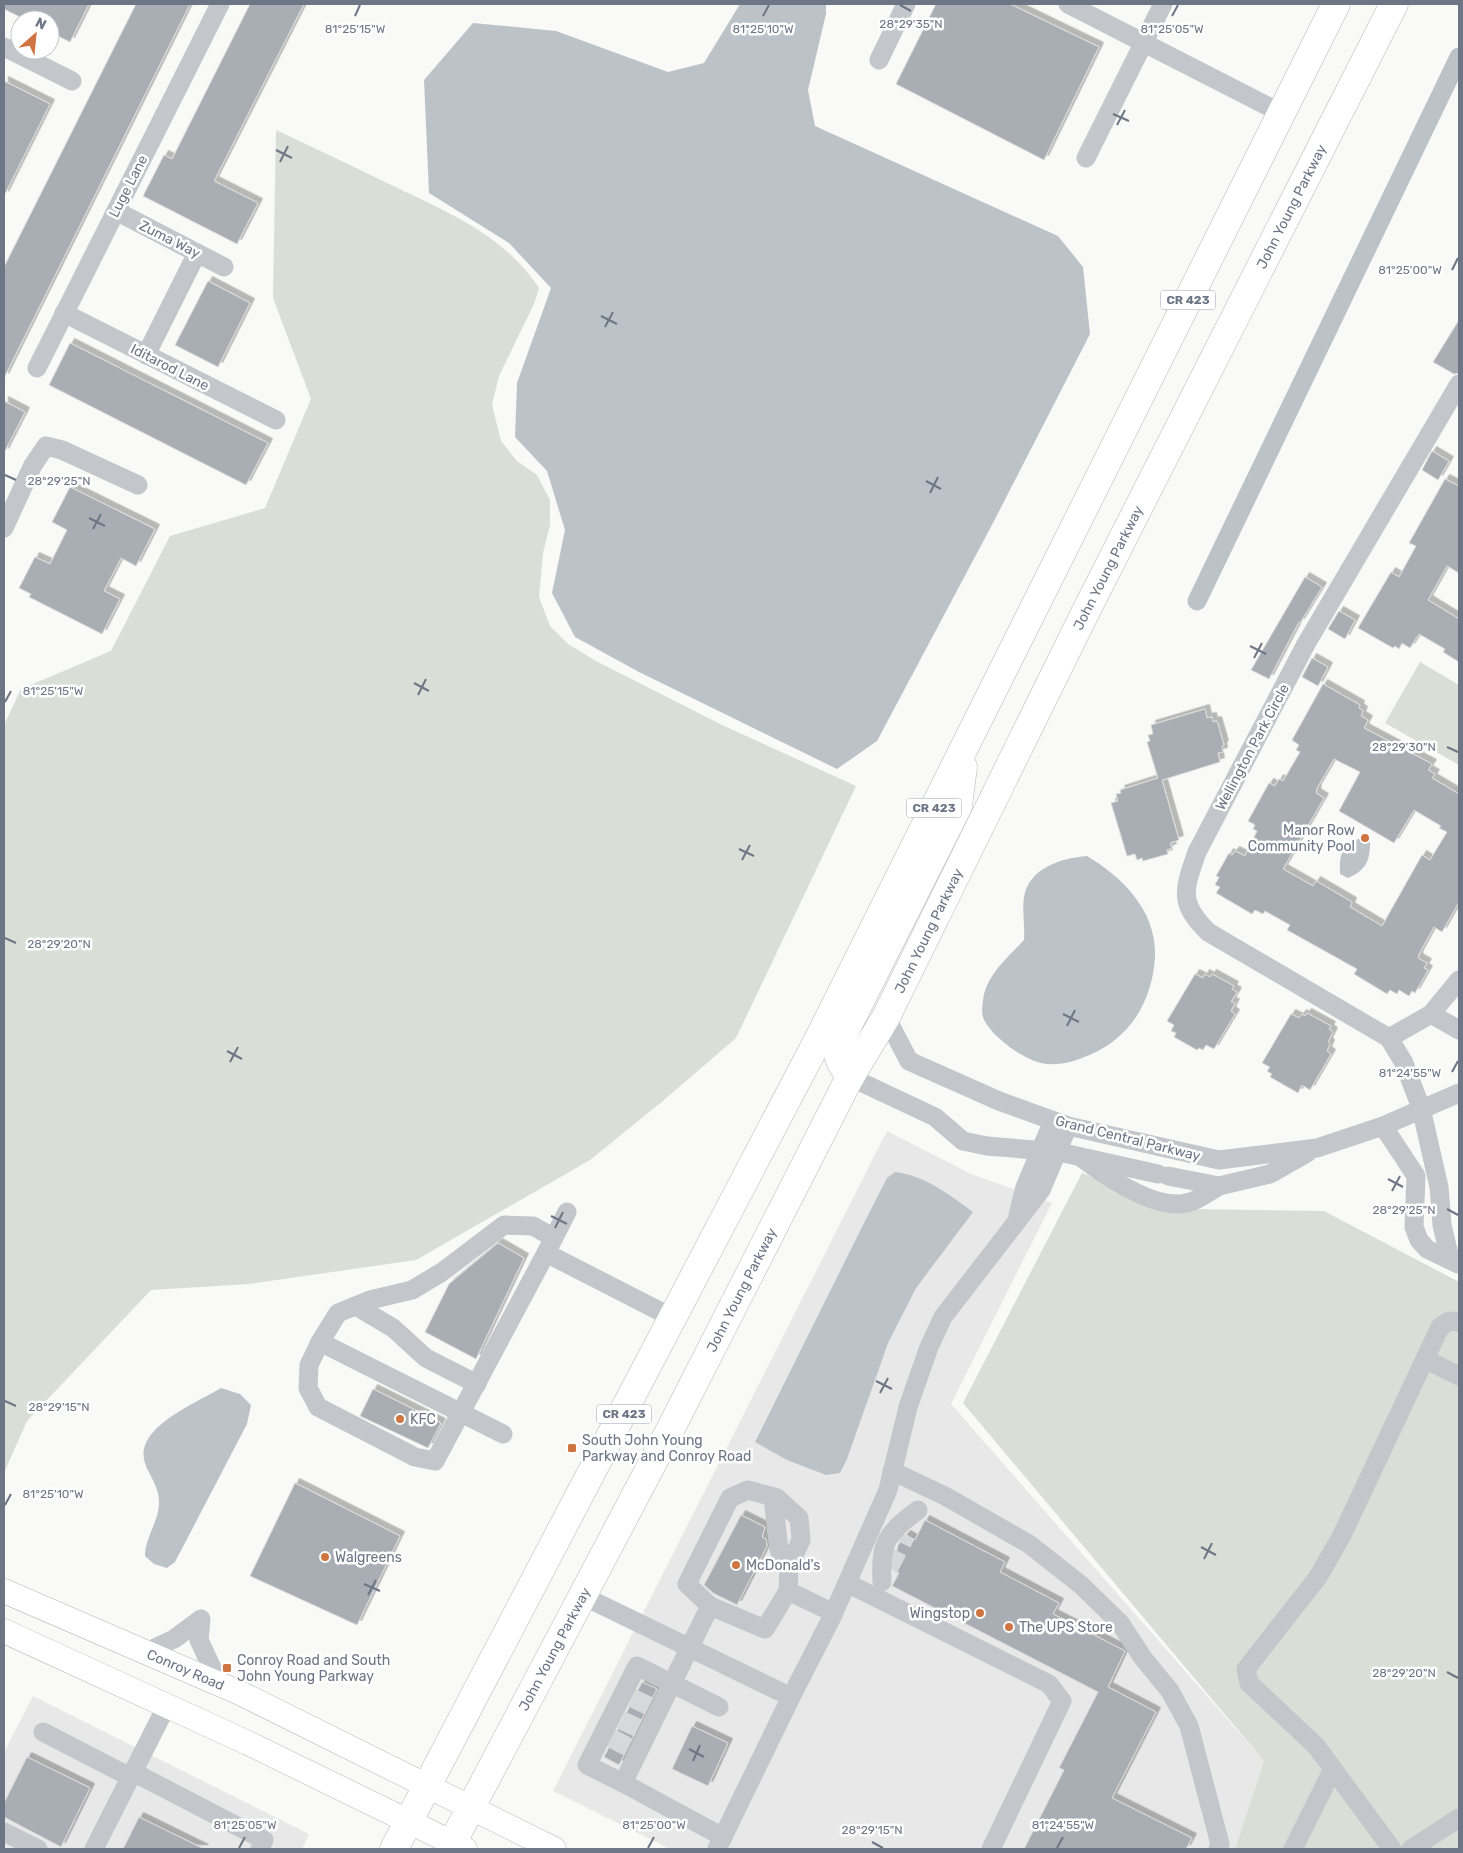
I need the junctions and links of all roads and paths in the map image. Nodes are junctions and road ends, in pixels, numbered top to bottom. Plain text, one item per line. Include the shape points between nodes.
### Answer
1 (220, 4) edge
2 (906, 4) edge
3 (1068, 4) edge
4 (1163, 4) edge
5 (1336, 4) edge
6 (1394, 4) edge
7 (1143, 42) junction
8 (4, 47) edge
9 (879, 60) dead end
10 (72, 82) dead end
11 (1281, 113) junction
12 (1086, 158) dead end
13 (116, 211) junction
14 (197, 253) junction
15 (224, 267) dead end
16 (64, 313) junction
17 (146, 355) junction
18 (37, 368) dead end
19 (1459, 384) edge
20 (276, 420) dead end
21 (138, 484) dead end
22 (4, 528) edge
23 (966, 744) junction
24 (1459, 980) edge
25 (1431, 1014) junction
26 (886, 1017) junction
27 (1459, 1030) edge
28 (1389, 1038) junction
29 (818, 1040) junction
30 (850, 1077) junction
31 (1459, 1093) edge
32 (1421, 1108) junction
33 (1061, 1124) junction
34 (1383, 1126) junction
35 (1317, 1148) junction
36 (1039, 1150) junction
37 (1059, 1152) junction
38 (811, 1155) junction
39 (1078, 1155) junction
40 (1199, 1156) junction
41 (1200, 1182) junction
42 (1219, 1186) junction
43 (567, 1212) dead end
44 (1016, 1224) junction
45 (550, 1245) junction
46 (1455, 1262) edge
47 (356, 1306) junction
48 (673, 1318) junction
49 (1459, 1322) edge
50 (320, 1342) junction
51 (1427, 1360) junction
52 (1459, 1376) edge
53 (477, 1384) junction
54 (461, 1414) junction
55 (503, 1434) dead end
56 (892, 1471) junction
57 (929, 1488) junction
58 (918, 1510) junction
59 (906, 1535) tunnel mouth
60 (882, 1582) junction
61 (847, 1583) junction
62 (4, 1591) edge
63 (788, 1592) junction
64 (583, 1596) junction
65 (710, 1606) junction
66 (834, 1613) junction
67 (4, 1631) edge
68 (690, 1648) junction
69 (146, 1652) junction
70 (220, 1684) junction
71 (672, 1684) junction
72 (791, 1697) junction
73 (167, 1705) junction
74 (719, 1707) dead end
75 (43, 1732) dead end
76 (1334, 1769) junction
77 (132, 1774) junction
78 (623, 1783) junction
79 (427, 1786) junction
80 (471, 1808) junction
81 (1459, 1818) edge
82 (409, 1821) junction
83 (4, 1832) edge
84 (720, 1843) edge
85 (455, 1847) edge
86 (38, 1849) edge
87 (94, 1849) edge
88 (260, 1849) edge
89 (394, 1849) edge
90 (554, 1849) edge
91 (991, 1849) edge
92 (1218, 1849) edge
93 (1292, 1849) edge
94 (1392, 1849) edge
95 (1411, 1849) edge

1 - 13 street, Luge Lane
2 - 9 street
3 - 7 street
4 - 7 street
5 - 11 highway, CR 423
6 - 26 highway, John Young Parkway / CR 423 via 1084,615
7 - 11 street
7 - 12 street
8 - 10 street
11 - 23 highway, CR 423
13 - 14 street, Zuma Way
13 - 16 street, Luge Lane
14 - 15 street, Zuma Way
14 - 17 street
16 - 17 street, Iditarod Lane
16 - 18 street, Luge Lane
17 - 20 street, Iditarod Lane
19 - 28 street, Wellington Park Circle via 1306,644 1197,852 1187,882 1187,904 1194,918 1208,932
21 - 22 street via 46,446
23 - 29 highway, CR 423
23 - 30 highway via 958,806 836,1049
24 - 25 street
25 - 27 street
25 - 28 street
26 - 30 highway, John Young Parkway / CR 423
26 - 33 street, Grand Central Parkway via 909,1061
28 - 32 street, Wellington Park Circle via 1404,1063
29 - 38 highway via 833,1082 813,1134
29 - 48 highway, CR 423
30 - 36 street, Grand Central Parkway via 935,1117 963,1141
30 - 38 highway, John Young Parkway / CR 423
31 - 32 street, Grand Central Parkway
32 - 34 street, Grand Central Parkway
32 - 46 street, Wellington Park Circle via 1439,1187 1442,1225
33 - 36 street
33 - 37 street
33 - 40 street, Grand Central Parkway
34 - 35 street, Grand Central Parkway
34 - 46 street via 1416,1176 1414,1228 1419,1240 1427,1249
35 - 40 street, Grand Central Parkway via 1219,1160
35 - 42 street, Grand Central Parkway via 1270,1174
36 - 37 street, Grand Central Parkway
36 - 44 street
37 - 39 street, Grand Central Parkway
37 - 44 street via 1041,1190
38 - 64 highway, John Young Parkway / CR 423
39 - 41 street, Grand Central Parkway
39 - 42 street via 1104,1175 1154,1199 1180,1204 1195,1201
40 - 41 street
41 - 42 street, Grand Central Parkway
43 - 45 street
44 - 56 street via 943,1317 908,1408
45 - 47 street via 532,1226 504,1225 442,1272 412,1290
45 - 48 street
45 - 53 street
47 - 50 street via 338,1313
47 - 53 street via 393,1328 426,1358
48 - 79 highway, CR 423
49 - 51 street via 1449,1321 1440,1327
50 - 54 street
50 - 54 street via 309,1365 308,1388 318,1407 415,1457 435,1461
51 - 52 street
51 - 76 street via 1342,1535 1318,1577 1246,1669 1249,1683 1316,1746
53 - 54 street
54 - 55 street
56 - 57 street
56 - 61 street via 888,1490
57 - 58 street
57 - 92 street via 1029,1544 1081,1585 1120,1623 1170,1691 1189,1726 1220,1844
58 - 59 street
58 - 60 street via 895,1528 880,1555
60 - 61 street
60 - 91 street via 1049,1684 1062,1701
61 - 66 street
62 - 69 main road, Conroy Road
63 - 65 street via 765,1630
63 - 65 street via 789,1566 801,1540 799,1518 773,1497 748,1490 730,1498 687,1584
63 - 66 street
64 - 68 street
64 - 80 highway, John Young Parkway / CR 423
65 - 68 street
66 - 72 street
67 - 73 main road
68 - 71 street
68 - 72 street
69 - 70 main road, Conroy Road
69 - 70 street via 174,1639 200,1619 199,1640
70 - 79 main road, Conroy Road
71 - 74 street
71 - 78 street via 654,1709 633,1750
71 - 78 street via 636,1666 616,1718 587,1765
72 - 84 street
73 - 77 street
73 - 82 main road
75 - 77 street
76 - 93 street
76 - 94 street
77 - 87 street
77 - 88 street via 264,1840
78 - 84 street
79 - 80 main road, Conroy Road
79 - 82 highway, CR 423
80 - 85 highway, John Young Parkway / CR 423
80 - 90 main road, Conroy Road
81 - 95 street
82 - 85 main road
82 - 89 highway, CR 423
83 - 86 street

